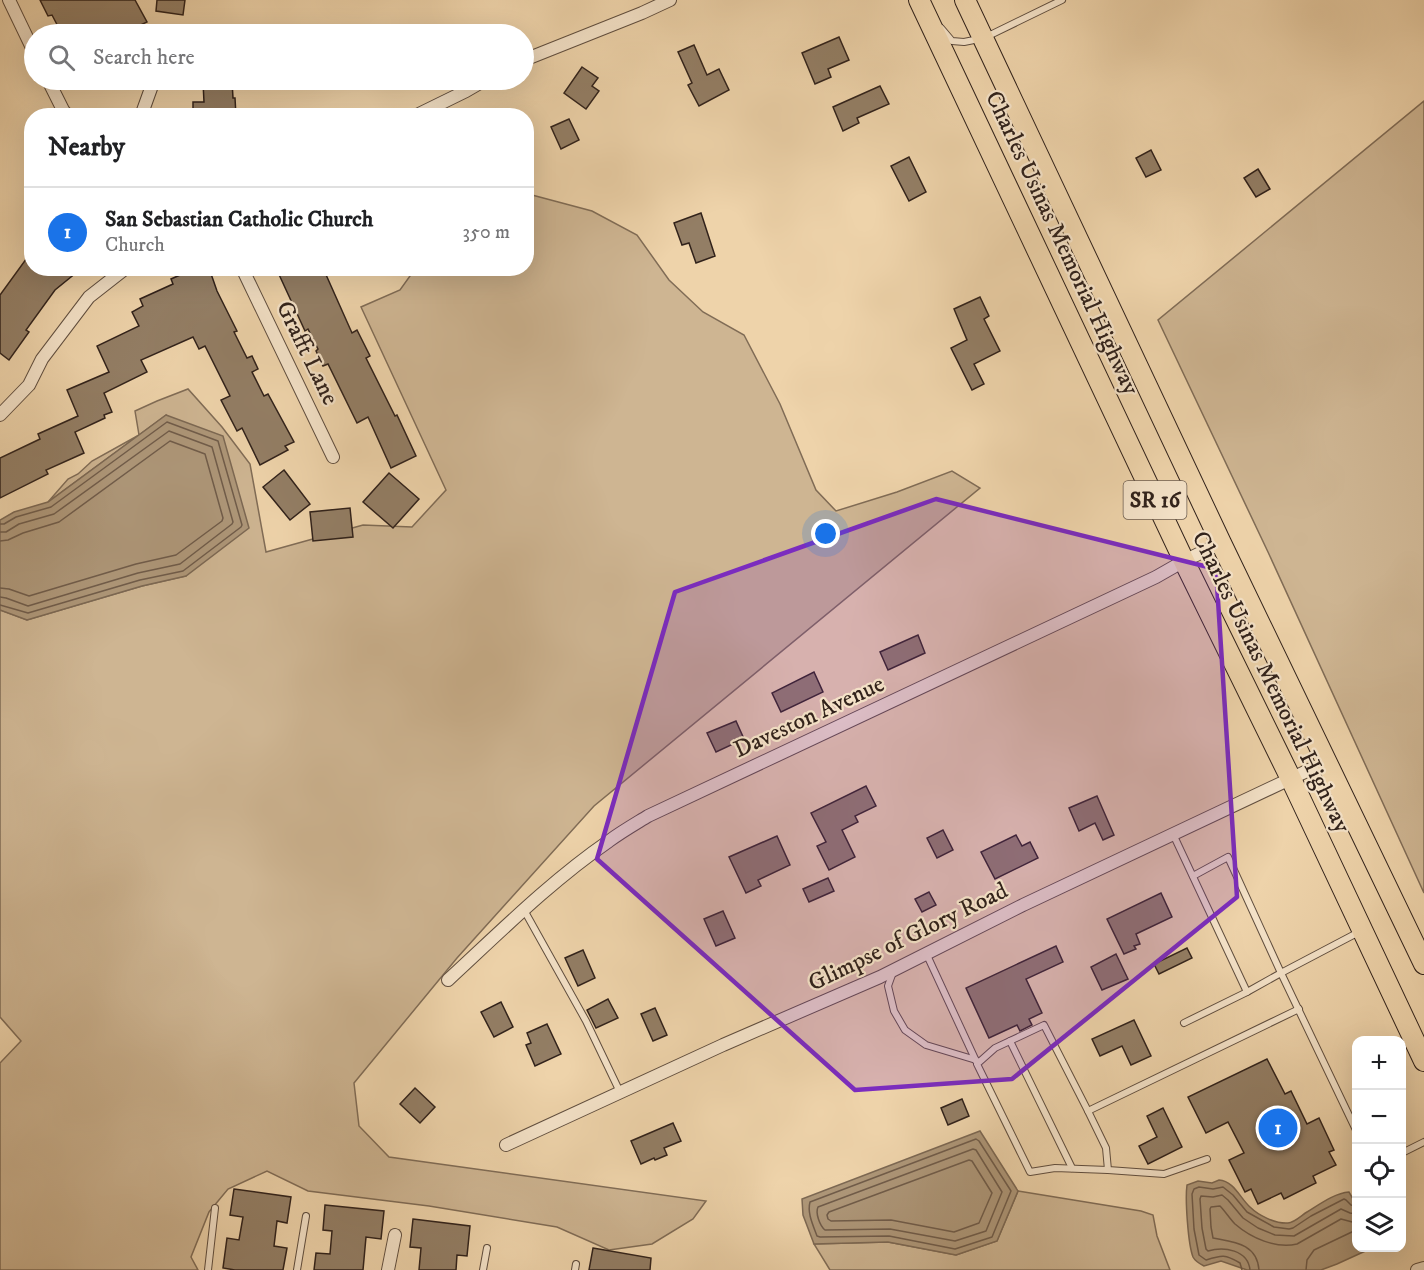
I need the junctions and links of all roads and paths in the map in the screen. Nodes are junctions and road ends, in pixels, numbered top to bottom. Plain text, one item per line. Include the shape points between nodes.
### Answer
1 (9, 0) edge
2 (670, 0) edge
3 (919, 0) edge
4 (965, 0) edge
5 (1062, 0) edge
6 (938, 21) dead end
7 (24, 31) edge
8 (984, 38) junction
9 (534, 56) edge
10 (53, 90) edge
11 (150, 90) edge
12 (468, 90) edge
13 (62, 108) edge
14 (144, 108) edge
15 (431, 108) edge
16 (116, 276) edge
17 (246, 276) edge
18 (0, 415) edge
19 (333, 456) dead end
20 (1221, 543) junction
21 (1184, 561) junction
22 (1326, 762) junction
23 (1291, 779) junction
24 (1173, 834) junction
25 (1192, 876) junction
26 (524, 910) junction
27 (1363, 930) junction
28 (926, 953) junction
29 (1424, 964) edge
30 (895, 968) junction
31 (1281, 973) junction
32 (448, 980) dead end
33 (1246, 992) junction
34 (1299, 1009) junction
35 (1184, 1023) dead end
36 (1010, 1041) junction
37 (1424, 1060) edge
38 (976, 1062) junction
39 (620, 1092) junction
40 (1088, 1111) junction
41 (1352, 1122) edge
42 (1424, 1143) edge
43 (506, 1145) dead end
44 (1406, 1151) edge
45 (1207, 1160) dead end
46 (1072, 1168) junction
47 (1108, 1170) junction
48 (215, 1208) dead end
49 (306, 1216) dead end
50 (395, 1235) dead end
51 (487, 1248) dead end
52 (1424, 1268) edge
53 (207, 1270) edge
54 (297, 1270) edge
55 (388, 1270) edge
56 (483, 1270) edge
57 (1417, 1270) edge

1 - 7 street
2 - 9 street
3 - 21 highway, Charles Usinas Memorial Highway / SR 16
4 - 8 highway, Charles Usinas Memorial Highway / SR 16
5 - 8 lane
6 - 8 lane via 952,40
8 - 20 highway, Charles Usinas Memorial Highway / SR 16
10 - 13 street
11 - 14 street
12 - 15 street
16 - 18 street via 89,297 42,359 29,384
17 - 19 street, Grafft Lane
20 - 21 street, Daveston Avenue
20 - 22 highway, Charles Usinas Memorial Highway / SR 16
21 - 23 highway, Charles Usinas Memorial Highway / SR 16
21 - 26 street, Daveston Avenue via 648,816 609,840
22 - 23 street, Glimpse of Glory Road
22 - 29 highway, Charles Usinas Memorial Highway / SR 16
23 - 24 street, Glimpse of Glory Road
23 - 27 highway, Charles Usinas Memorial Highway / SR 16
24 - 25 lane
24 - 28 street, Glimpse of Glory Road
25 - 31 lane via 1228,857
25 - 33 lane
26 - 32 street, Daveston Avenue
26 - 39 lane via 586,1021
27 - 31 lane
27 - 37 highway, Charles Usinas Memorial Highway / SR 16
28 - 30 street, Glimpse of Glory Road
28 - 38 lane
30 - 38 lane via 888,986 894,1011 905,1030 926,1045
30 - 39 street, Glimpse of Glory Road
31 - 33 lane
31 - 34 lane
33 - 35 lane
34 - 40 lane
34 - 41 lane
36 - 38 lane
36 - 40 lane via 1044,1024
36 - 46 lane
38 - 46 lane via 1030,1172
39 - 43 street, Glimpse of Glory Road
40 - 47 lane via 1106,1148
42 - 44 lane
45 - 47 lane via 1164,1174
46 - 47 lane
48 - 53 lane
49 - 54 lane
50 - 55 street
51 - 56 lane
52 - 57 street

